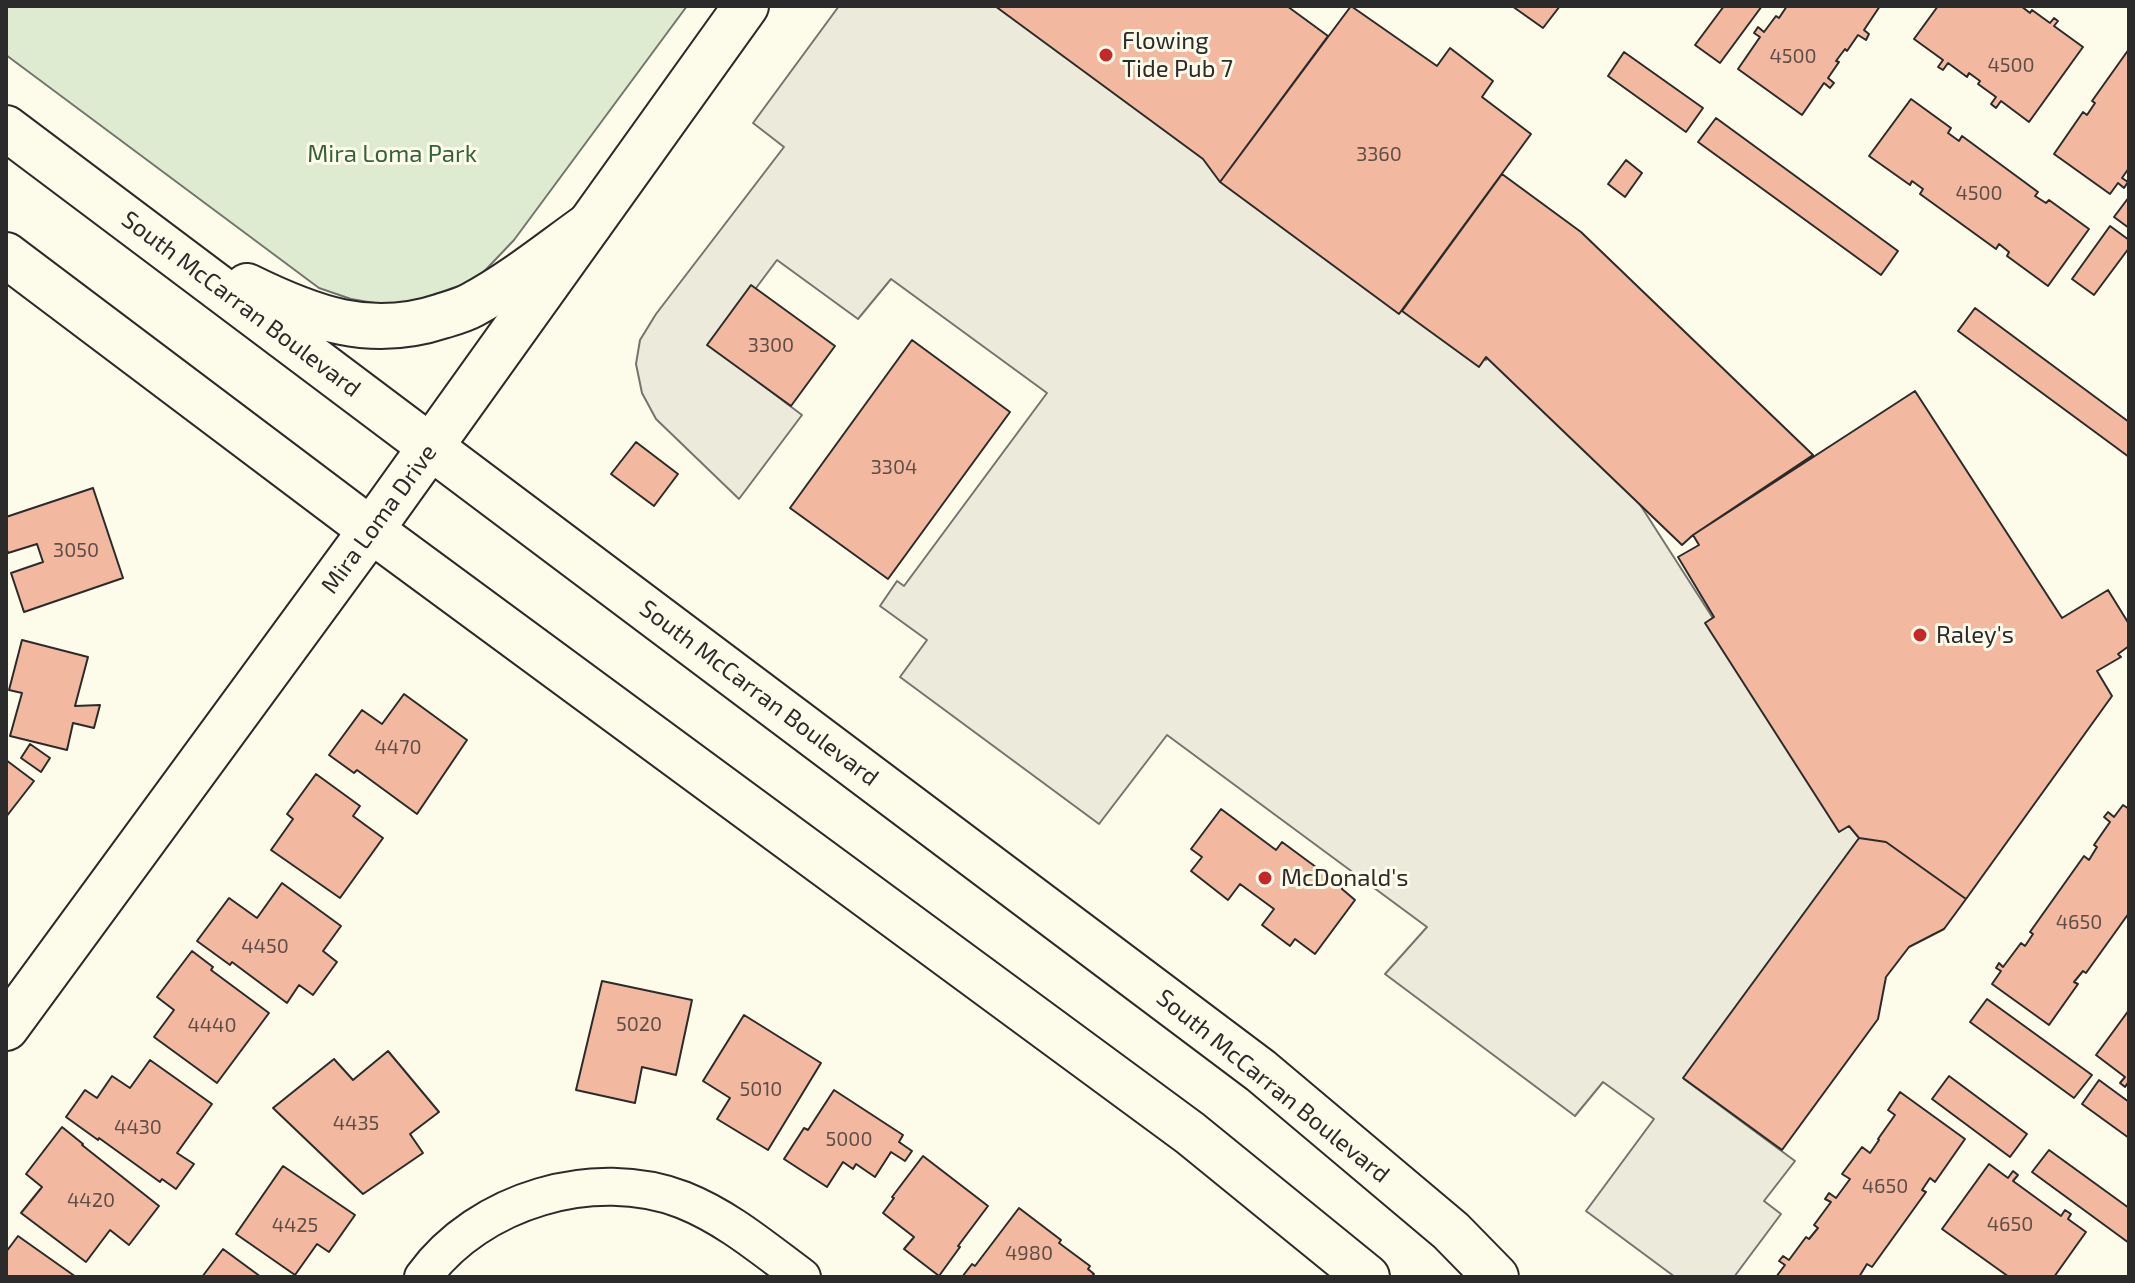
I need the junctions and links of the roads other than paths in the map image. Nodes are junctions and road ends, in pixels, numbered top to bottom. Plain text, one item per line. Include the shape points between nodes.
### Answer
1 (746, 6) edge
2 (6, 128) edge
3 (589, 225) junction
4 (158, 242) junction
5 (6, 255) edge
6 (432, 447) junction
7 (371, 530) junction
8 (6, 1028) edge
9 (423, 1277) edge
10 (802, 1277) edge
11 (1367, 1277) edge
12 (1496, 1277) edge

1 - 3 main road, Mira Loma Drive
2 - 4 main road, South McCarran Boulevard
3 - 4 main road via 469,307 419,324 383,327 336,322 287,306
3 - 6 main road, Mira Loma Drive
4 - 6 main road, South McCarran Boulevard
5 - 7 main road
6 - 7 main road, Mira Loma Drive
6 - 12 main road, South McCarran Boulevard via 1261,1071 1451,1231
7 - 8 main road, Mira Loma Drive
7 - 11 main road via 1190,1133
9 - 10 street via 466,1234 504,1210 586,1187 635,1189 681,1199 724,1219

